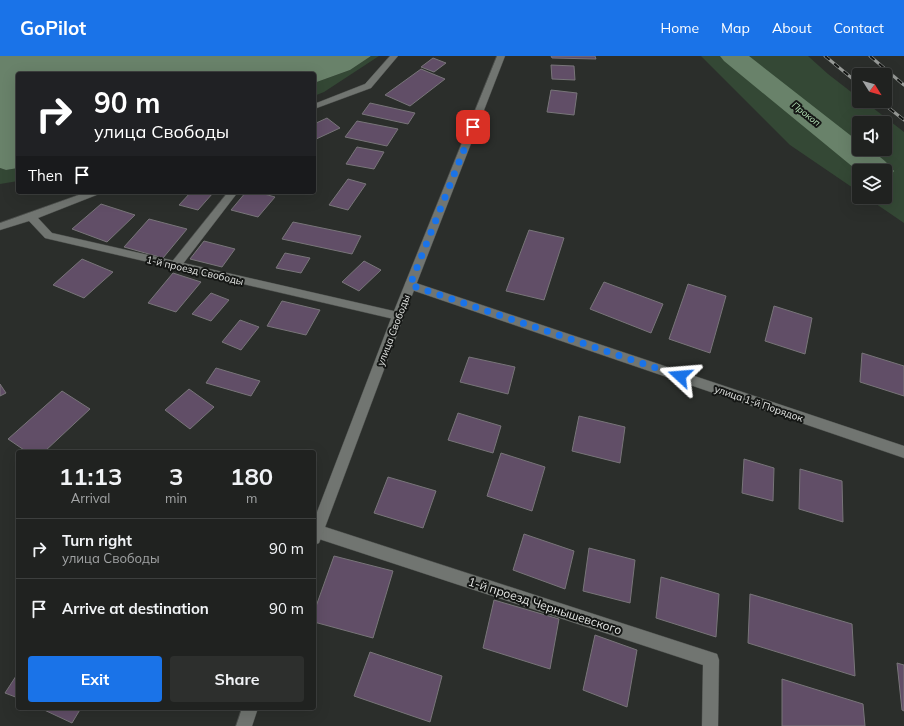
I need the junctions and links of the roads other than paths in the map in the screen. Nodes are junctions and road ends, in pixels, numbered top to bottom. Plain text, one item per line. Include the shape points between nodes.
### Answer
1 (394, 56) edge
2 (501, 56) edge
3 (316, 106) edge
4 (91, 194) edge
5 (230, 194) edge
6 (31, 217) junction
7 (0, 227) edge
8 (175, 266) junction
9 (410, 285) junction
10 (398, 316) junction
11 (904, 452) edge
12 (316, 531) edge
13 (316, 534) edge
14 (249, 710) edge
15 (244, 726) edge
16 (710, 726) edge

1 - 3 street via 368,86
2 - 9 street, улица Свободы
4 - 6 street
5 - 8 street
6 - 7 street
6 - 8 street, 1-й проезд Свободы via 49,236
8 - 10 street, 1-й проезд Свободы
9 - 10 street, улица Свободы
9 - 11 street, улица 1-й Порядок
10 - 12 street, улица Свободы
13 - 16 street, 1-й проезд Чернышевского via 711,660
14 - 15 street

